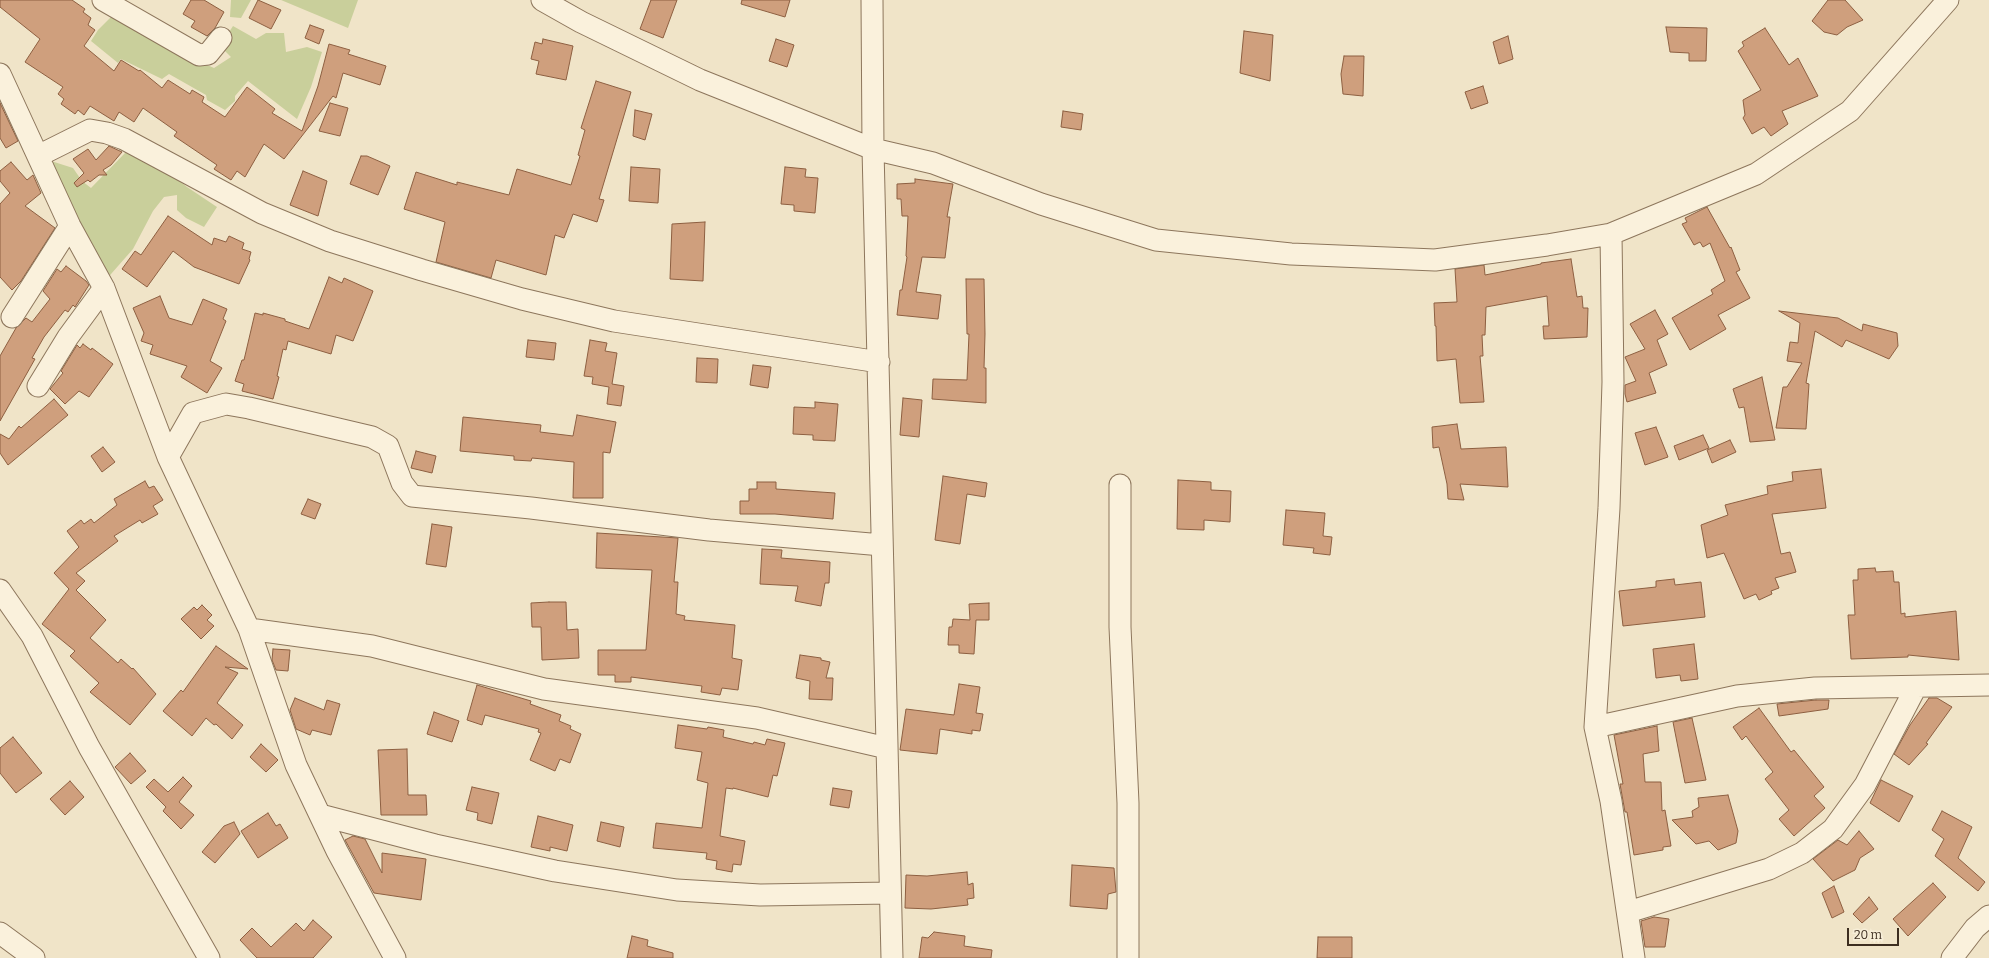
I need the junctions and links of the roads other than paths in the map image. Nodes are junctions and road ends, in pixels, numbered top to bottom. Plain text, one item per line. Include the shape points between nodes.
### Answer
1 (103, 0) edge
2 (542, 0) edge
3 (872, 0) edge
4 (1948, 0) edge
5 (221, 38) dead end
6 (0, 74) edge
7 (873, 149) junction
8 (38, 156) junction
9 (70, 226) junction
10 (1611, 234) junction
11 (104, 288) junction
12 (12, 317) dead end
13 (878, 362) junction
14 (38, 386) dead end
15 (168, 457) junction
16 (1120, 485) dead end
17 (882, 546) junction
18 (0, 590) edge
19 (249, 629) junction
20 (1989, 685) edge
21 (1916, 687) junction
22 (1595, 727) junction
23 (887, 748) junction
24 (320, 815) junction
25 (890, 892) junction
26 (1628, 912) junction
27 (1989, 916) edge
28 (0, 933) edge
29 (389, 955) edge
30 (34, 958) edge
31 (209, 958) edge
32 (892, 958) edge
33 (1128, 958) edge
34 (1634, 958) edge
35 (1952, 958) edge

1 - 5 street via 199,56 208,54
2 - 7 street via 581,22 700,80
3 - 7 street
4 - 10 street via 1850,111 1756,174
6 - 8 street
7 - 10 street via 933,163 1041,204 1156,240 1291,254 1435,260
7 - 13 street
8 - 9 street
8 - 13 street via 90,130 107,133 124,139 262,213 330,240 422,270 522,299 614,321
9 - 11 street
9 - 12 street
10 - 22 street via 1613,382 1610,492
11 - 14 street via 68,337
11 - 15 street
13 - 17 street
15 - 17 street via 192,413 226,404 372,438 388,446 402,482 412,496 709,530
15 - 19 street
16 - 33 street via 1120,627 1128,803
17 - 23 street
18 - 31 street via 32,636 88,747
19 - 23 street via 372,646 544,688 757,718
19 - 24 street via 296,765
20 - 21 street
21 - 22 street via 1815,688 1738,696
21 - 26 street via 1865,785 1834,829 1802,853 1769,869
22 - 26 street via 1611,801
23 - 25 street
24 - 25 street via 435,845 555,871 677,890 760,895
24 - 29 street
25 - 32 street
26 - 34 street
27 - 35 street via 1975,928
28 - 30 street

